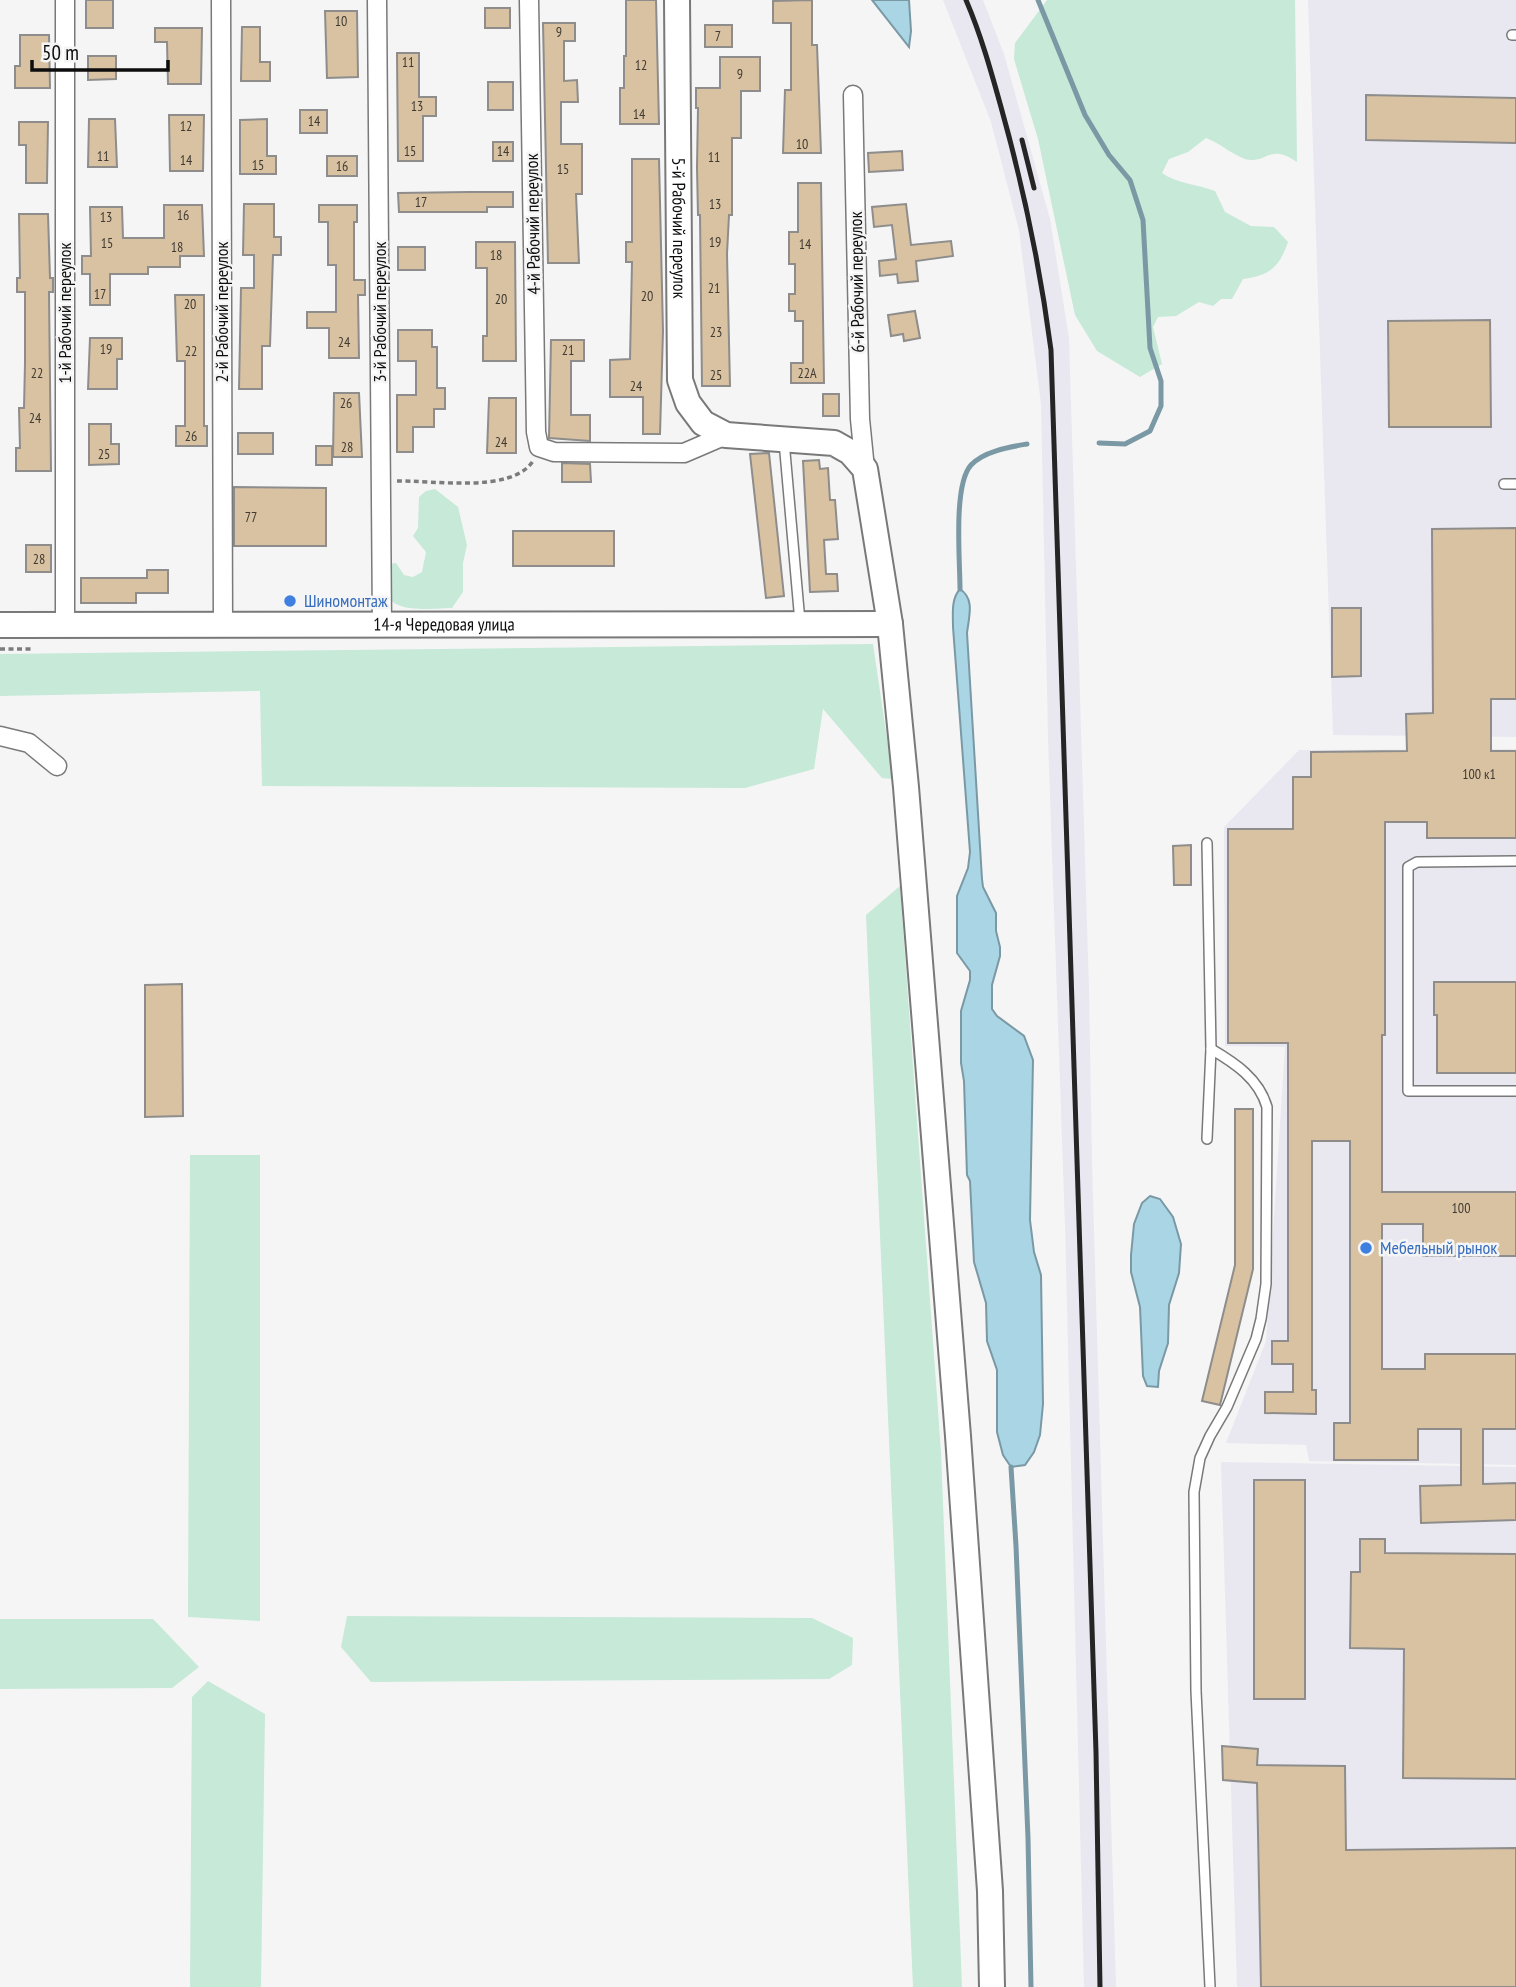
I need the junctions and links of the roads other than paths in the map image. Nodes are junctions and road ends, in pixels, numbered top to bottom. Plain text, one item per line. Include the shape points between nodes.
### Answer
1 (65, 0) edge
2 (222, 0) edge
3 (377, 0) edge
4 (529, 0) edge
5 (677, 0) edge
6 (853, 96) dead end
7 (726, 435) junction
8 (784, 439) junction
9 (865, 469) junction
10 (1504, 484) dead end
11 (1516, 484) edge
12 (800, 624) junction
13 (890, 624) junction
14 (0, 625) edge
15 (65, 625) junction
16 (223, 625) junction
17 (382, 625) junction
18 (0, 736) edge
19 (57, 766) dead end
20 (1207, 843) dead end
21 (1516, 860) edge
22 (1211, 1049) junction
23 (1516, 1091) edge
24 (1207, 1139) dead end
25 (992, 1987) edge
26 (1210, 1987) edge

1 - 15 street, 1-й Рабочий переулок
2 - 16 street, 2-й Рабочий переулок
3 - 17 street, 3-й Рабочий переулок
4 - 7 street, 4-й Рабочий переулок via 539,447 554,452 684,453
5 - 7 main road, 5-й Рабочий переулок via 680,380 688,403 703,423
6 - 9 street, 6-й Рабочий переулок
7 - 8 main road
8 - 9 main road via 834,443
8 - 12 lane
9 - 13 main road
10 - 11 lane
12 - 13 main road, 14-я Чередовая улица
12 - 17 main road, 14-я Чередовая улица
13 - 25 main road via 959,1450 990,1891
14 - 15 main road, 14-я Чередовая улица
15 - 16 main road, 14-я Чередовая улица
16 - 17 main road, 14-я Чередовая улица
18 - 19 street via 29,743
20 - 22 lane
21 - 23 lane via 1417,862 1408,867 1409,1091
22 - 24 lane
22 - 26 lane via 1236,1064 1263,1092 1267,1135 1266,1284 1261,1318 1227,1407 1200,1458 1194,1492 1196,1691

